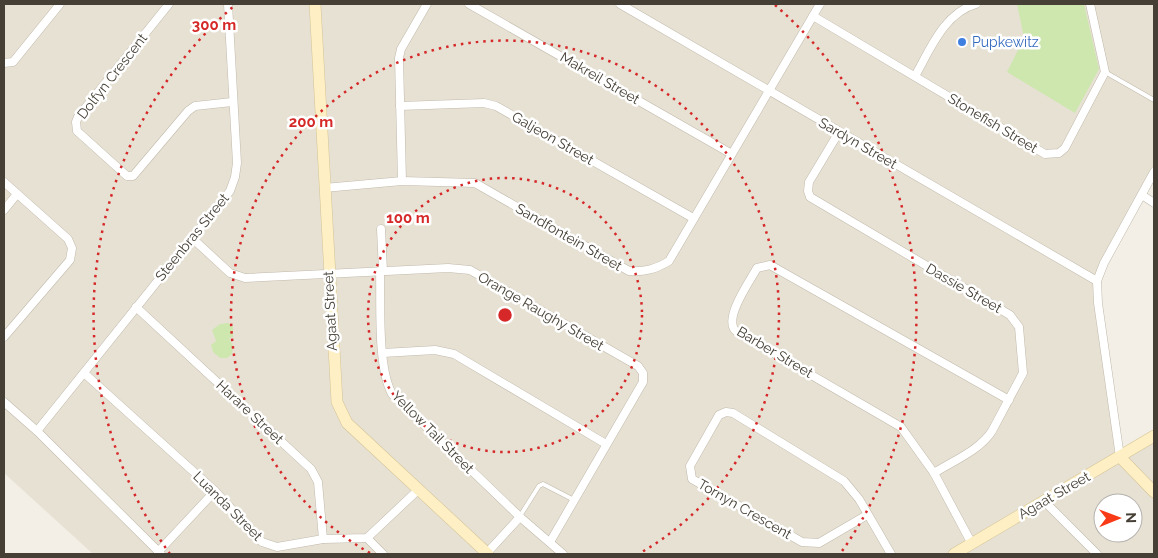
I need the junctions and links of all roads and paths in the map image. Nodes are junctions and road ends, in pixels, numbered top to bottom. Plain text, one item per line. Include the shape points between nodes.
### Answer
1 (60, 4) edge
2 (168, 4) edge
3 (228, 4) edge
4 (315, 4) edge
5 (427, 4) edge
6 (469, 4) edge
7 (620, 4) edge
8 (820, 4) edge
9 (976, 4) edge
10 (1090, 4) edge
11 (813, 16) junction
12 (4, 63) edge
13 (1106, 72) junction
14 (915, 76) junction
15 (767, 91) junction
16 (1154, 100) edge
17 (232, 102) junction
18 (400, 106) junction
19 (839, 132) junction
20 (730, 153) junction
21 (1154, 172) edge
22 (402, 181) junction
23 (4, 182) edge
24 (324, 188) junction
25 (17, 194) junction
26 (1142, 195) junction
27 (1154, 203) edge
28 (4, 210) edge
29 (693, 218) junction
30 (381, 229) dead end
31 (192, 238) junction
32 (382, 271) junction
33 (329, 275) junction
34 (1097, 280) junction
35 (136, 307) junction
36 (4, 337) edge
37 (383, 353) junction
38 (84, 373) junction
39 (1009, 400) junction
40 (4, 402) edge
41 (37, 431) junction
42 (1154, 436) edge
43 (606, 444) junction
44 (1120, 457) junction
45 (934, 473) junction
46 (418, 490) junction
47 (215, 491) junction
48 (1154, 492) edge
49 (574, 500) junction
50 (1044, 502) junction
51 (867, 514) junction
52 (520, 517) junction
53 (367, 538) junction
54 (323, 539) junction
55 (550, 542) junction
56 (972, 544) junction
57 (159, 553) edge
58 (383, 554) edge
59 (487, 554) edge
60 (563, 554) edge
61 (891, 554) edge
62 (954, 554) edge
63 (1096, 554) edge

1 - 12 street via 14,62
2 - 17 street, Dolfyn Crescent via 78,118 77,130 127,176 133,176 188,111 195,106
3 - 17 street, Steenbras Street
4 - 24 street, Agaat Street
5 - 18 street via 401,49
6 - 20 street, Makreil Street
7 - 15 street, Sardyn Street
8 - 11 street, Sandfontein Street
9 - 14 street via 964,7 954,16
10 - 13 street
11 - 14 street, Stonefish Street
11 - 15 street, Sandfontein Street
13 - 14 street, Stonefish Street via 1070,141 1059,153 1052,155 1044,154
13 - 16 lane
15 - 19 street, Sardyn Street
15 - 20 street, Sandfontein Street
17 - 31 street, Steenbras Street via 235,176 230,190
18 - 22 street
18 - 29 street, Galjeon Street via 484,103 496,106
19 - 34 street, Sardyn Street
19 - 39 street, Dassie Street via 808,182 810,197 1010,315 1019,328 1023,372
20 - 29 street, Sandfontein Street
21 - 26 street
22 - 24 street, Sandfontein Street
22 - 29 street, Sandfontein Street via 475,183 629,271 649,270 669,261
23 - 25 street
24 - 33 street, Agaat Street
25 - 28 street
25 - 36 street via 68,240 72,248 70,260
26 - 27 street
26 - 34 street
30 - 32 street, Yellow Tail Street
31 - 33 street, Orange Raughy Street via 238,277
31 - 35 street, Steenbras Street
32 - 33 street, Orange Raughy Street
32 - 37 street, Yellow Tail Street
32 - 43 street, Orange Raughy Street via 470,270 638,366 643,372 642,382
33 - 46 street, Agaat Street via 335,394 339,409 347,423
34 - 44 street
35 - 38 street, Steenbras Street
35 - 54 street, Harare Street via 311,469 318,482
37 - 43 street via 435,350 454,354
37 - 52 street, Yellow Tail Street via 392,394
38 - 41 street, Steenbras Street
38 - 47 street, Luanda Street
39 - 45 street, Dassie Street via 987,440
39 - 45 street, Barber Street via 773,266 757,268 731,316 734,330 895,422
40 - 41 street
41 - 57 street
42 - 44 street, Agaat Street
43 - 49 street, Orange Raughy Street
44 - 48 street
44 - 50 street, Agaat Street
45 - 56 street, Barber Street
46 - 53 street
46 - 59 street, Agaat Street
47 - 54 street, Luanda Street via 269,546
47 - 57 street
49 - 52 lane via 543,484
49 - 55 street, Orange Raughy Street
50 - 56 street, Agaat Street
50 - 63 street
51 - 51 street, Tornyn Crescent via 844,481 733,413 719,415 690,466 692,479 802,542 819,544
51 - 61 street, Tornyn Crescent
52 - 55 street, Yellow Tail Street
52 - 59 street
53 - 54 street, Luanda Street
53 - 58 street
55 - 60 street, Yellow Tail Street
56 - 62 street, Agaat Street

